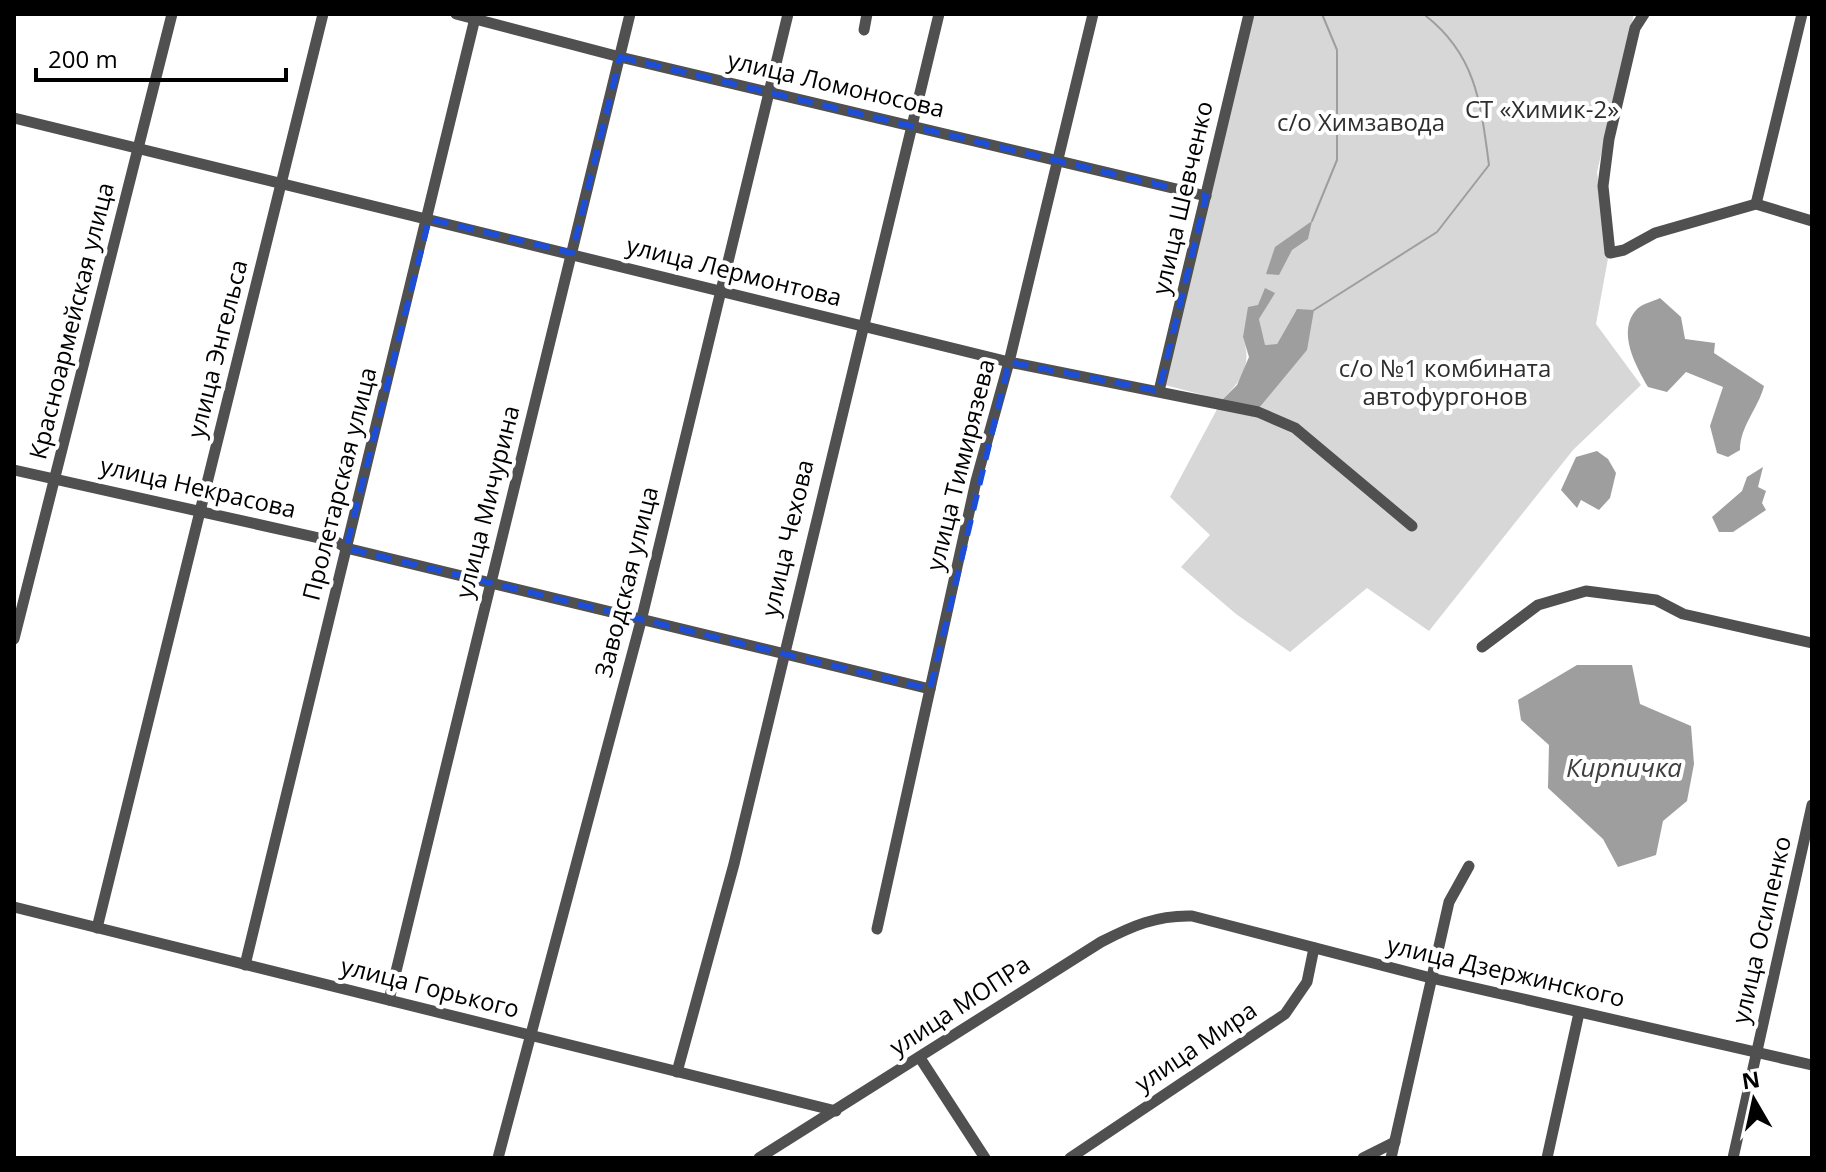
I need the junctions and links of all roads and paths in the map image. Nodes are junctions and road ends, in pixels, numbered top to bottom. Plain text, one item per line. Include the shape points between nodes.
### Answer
1 (172, 14) edge
2 (323, 14) edge
3 (456, 14) edge
4 (630, 14) edge
5 (788, 14) edge
6 (867, 14) edge
7 (939, 14) edge
8 (1093, 14) edge
9 (1249, 14) edge
10 (1644, 14) edge
11 (1804, 14) edge
12 (1812, 15) edge
13 (475, 16) edge
14 (864, 30) dead end
15 (620, 57) junction
16 (769, 92) junction
17 (14, 118) edge
18 (913, 125) junction
19 (137, 147) junction
20 (1056, 162) junction
21 (281, 183) junction
22 (1206, 196) junction
23 (1756, 204) junction
24 (429, 219) junction
25 (1812, 221) edge
26 (572, 253) junction
27 (721, 291) junction
28 (863, 327) junction
29 (1009, 362) junction
30 (1159, 391) junction
31 (14, 470) edge
32 (56, 478) junction
33 (201, 512) junction
34 (1412, 526) dead end
35 (346, 548) junction
36 (492, 581) junction
37 (641, 621) junction
38 (14, 639) edge
39 (1812, 643) edge
40 (1482, 647) dead end
41 (783, 655) junction
42 (930, 689) junction
43 (1812, 805) edge
44 (1807, 851) edge
45 (1469, 866) dead end
46 (14, 907) edge
47 (1192, 916) joint
48 (97, 928) junction
49 (877, 929) dead end
50 (1314, 948) junction
51 (245, 965) junction
52 (1431, 978) junction
53 (389, 1000) junction
54 (1579, 1013) junction
55 (532, 1036) junction
56 (1757, 1052) junction
57 (920, 1058) junction
58 (1812, 1065) edge
59 (677, 1072) junction
60 (836, 1111) junction
61 (1395, 1142) junction
62 (498, 1158) edge
63 (759, 1158) edge
64 (985, 1158) edge
65 (1070, 1158) edge
66 (1363, 1158) edge
67 (1391, 1158) edge
68 (1547, 1158) edge
69 (1733, 1158) edge

1 - 19 street, Красноармейская улица
2 - 21 street, улица Энгельса
3 - 13 street, улица Ломоносова
4 - 15 street, улица Мичурина
5 - 16 street, Заводская улица
6 - 14 street
7 - 18 street, улица Чехова
8 - 20 street, улица Тимирязева
9 - 22 street, улица Шевченко
10 - 23 street via 1635,28 1609,139 1603,186 1610,253 1655,233
11 - 12 street
11 - 23 street
13 - 15 street, улица Ломоносова
13 - 24 street, Пролетарская улица
15 - 16 street, улица Ломоносова
15 - 26 street, улица Мичурина
16 - 18 street, улица Ломоносова
16 - 27 street, Заводская улица
17 - 19 street, улица Лермонтова
18 - 20 street, улица Ломоносова
18 - 28 street, улица Чехова
19 - 21 street, улица Лермонтова
19 - 32 street, Красноармейская улица
20 - 22 street, улица Ломоносова
20 - 29 street, улица Тимирязева
21 - 24 street, улица Лермонтова
21 - 33 street, улица Энгельса
22 - 30 street, улица Шевченко
23 - 25 street
24 - 26 street, улица Лермонтова
24 - 35 street, Пролетарская улица
26 - 27 street, улица Лермонтова
26 - 36 street, улица Мичурина
27 - 28 street, улица Лермонтова
27 - 37 street, Заводская улица
28 - 29 street, улица Лермонтова
28 - 41 street, улица Чехова
29 - 30 street, улица Лермонтова
29 - 42 street, улица Тимирязева via 976,481
30 - 34 street, улица Лермонтова via 1258,412 1295,428
31 - 32 street, улица Некрасова
32 - 33 street, улица Некрасова
32 - 38 street, Красноармейская улица
33 - 35 street, улица Некрасова
33 - 48 street, улица Энгельса
35 - 36 street, улица Некрасова
35 - 51 street, Пролетарская улица
36 - 37 street, улица Некрасова
36 - 53 street, улица Мичурина
37 - 41 street, улица Некрасова
37 - 55 street, Заводская улица
39 - 40 street via 1683,614 1656,600 1586,591 1538,605
41 - 42 street, улица Некрасова
41 - 59 street, улица Чехова
42 - 49 street, улица Тимирязева
43 - 44 street, улица Осипенко
44 - 56 street, улица Осипенко
45 - 52 street via 1449,902
46 - 48 street, улица Горького
47 - 50 street, улица Дзержинского
47 - 57 street, улица МОПРа via 1149,919 1101,942
48 - 51 street, улица Горького
50 - 52 street, улица Дзержинского
50 - 65 street, улица Мира via 1307,982 1285,1014
51 - 53 street, улица Горького
52 - 54 street, улица Дзержинского
52 - 61 street
53 - 55 street, улица Горького
54 - 56 street, улица Дзержинского
54 - 68 street
55 - 59 street, улица Горького
55 - 62 street, Заводская улица
56 - 58 street, улица Дзержинского
56 - 69 street, улица Осипенко
57 - 60 street, улица МОПРа
57 - 64 street
59 - 60 street, улица Горького
60 - 63 street, улица МОПРа
61 - 66 street
61 - 67 street

